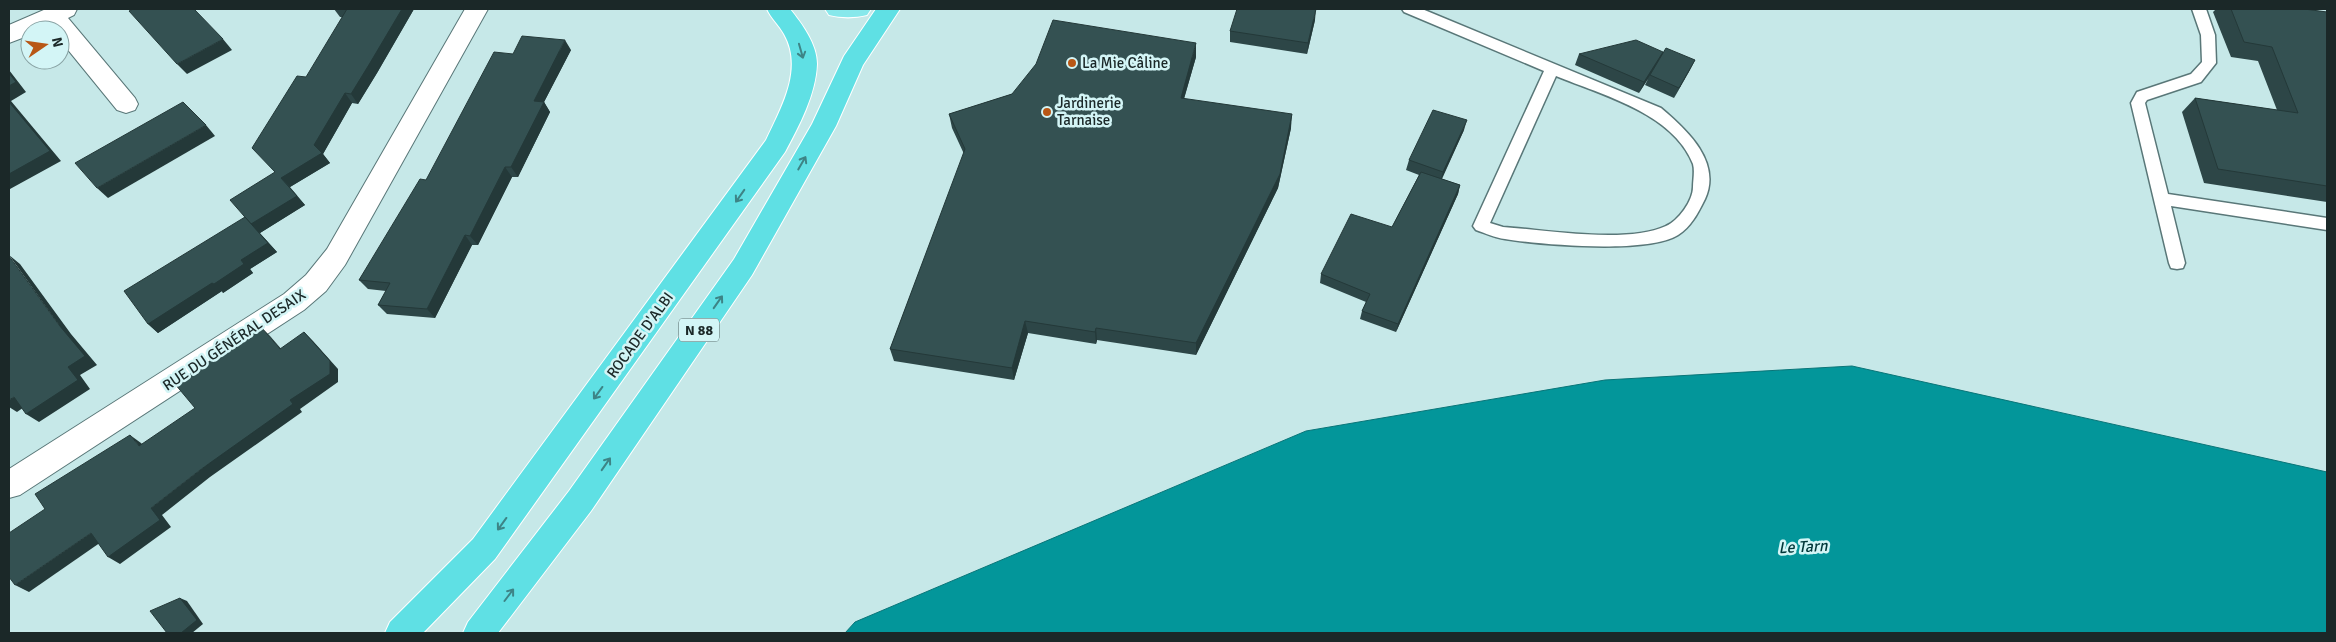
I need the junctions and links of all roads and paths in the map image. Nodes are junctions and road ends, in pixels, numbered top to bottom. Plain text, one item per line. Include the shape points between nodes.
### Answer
1 (476, 9) edge
2 (778, 9) edge
3 (837, 9) edge
4 (859, 9) edge
5 (888, 9) edge
6 (1409, 9) edge
7 (2199, 9) edge
8 (60, 12) edge
9 (9, 35) edge
10 (1552, 69) junction
11 (126, 104) dead end
12 (2162, 199) junction
13 (2327, 224) edge
14 (2177, 263) dead end
15 (9, 485) edge
16 (401, 633) edge
17 (479, 633) edge

1 - 15 street, RUE DU GÉNÉRAL DESAIX via 336,258 316,283 278,312
2 -> 16 highway, ROCADE D'ALBI / N 88 via 796,33 804,63 798,98 776,145 484,549
3 - 4 main road
17 -> 5 highway, N 88 via 580,501 742,267 824,126 852,62
6 - 10 lane
7 - 12 lane via 2208,35 2208,63 2196,78 2142,96 2138,103
8 - 9 street
8 - 11 street
10 - 10 lane via 1656,112 1682,134 1701,164 1701,191 1690,214 1672,231 1636,240 1610,240 1502,233 1481,226
12 - 13 lane
12 - 14 lane

